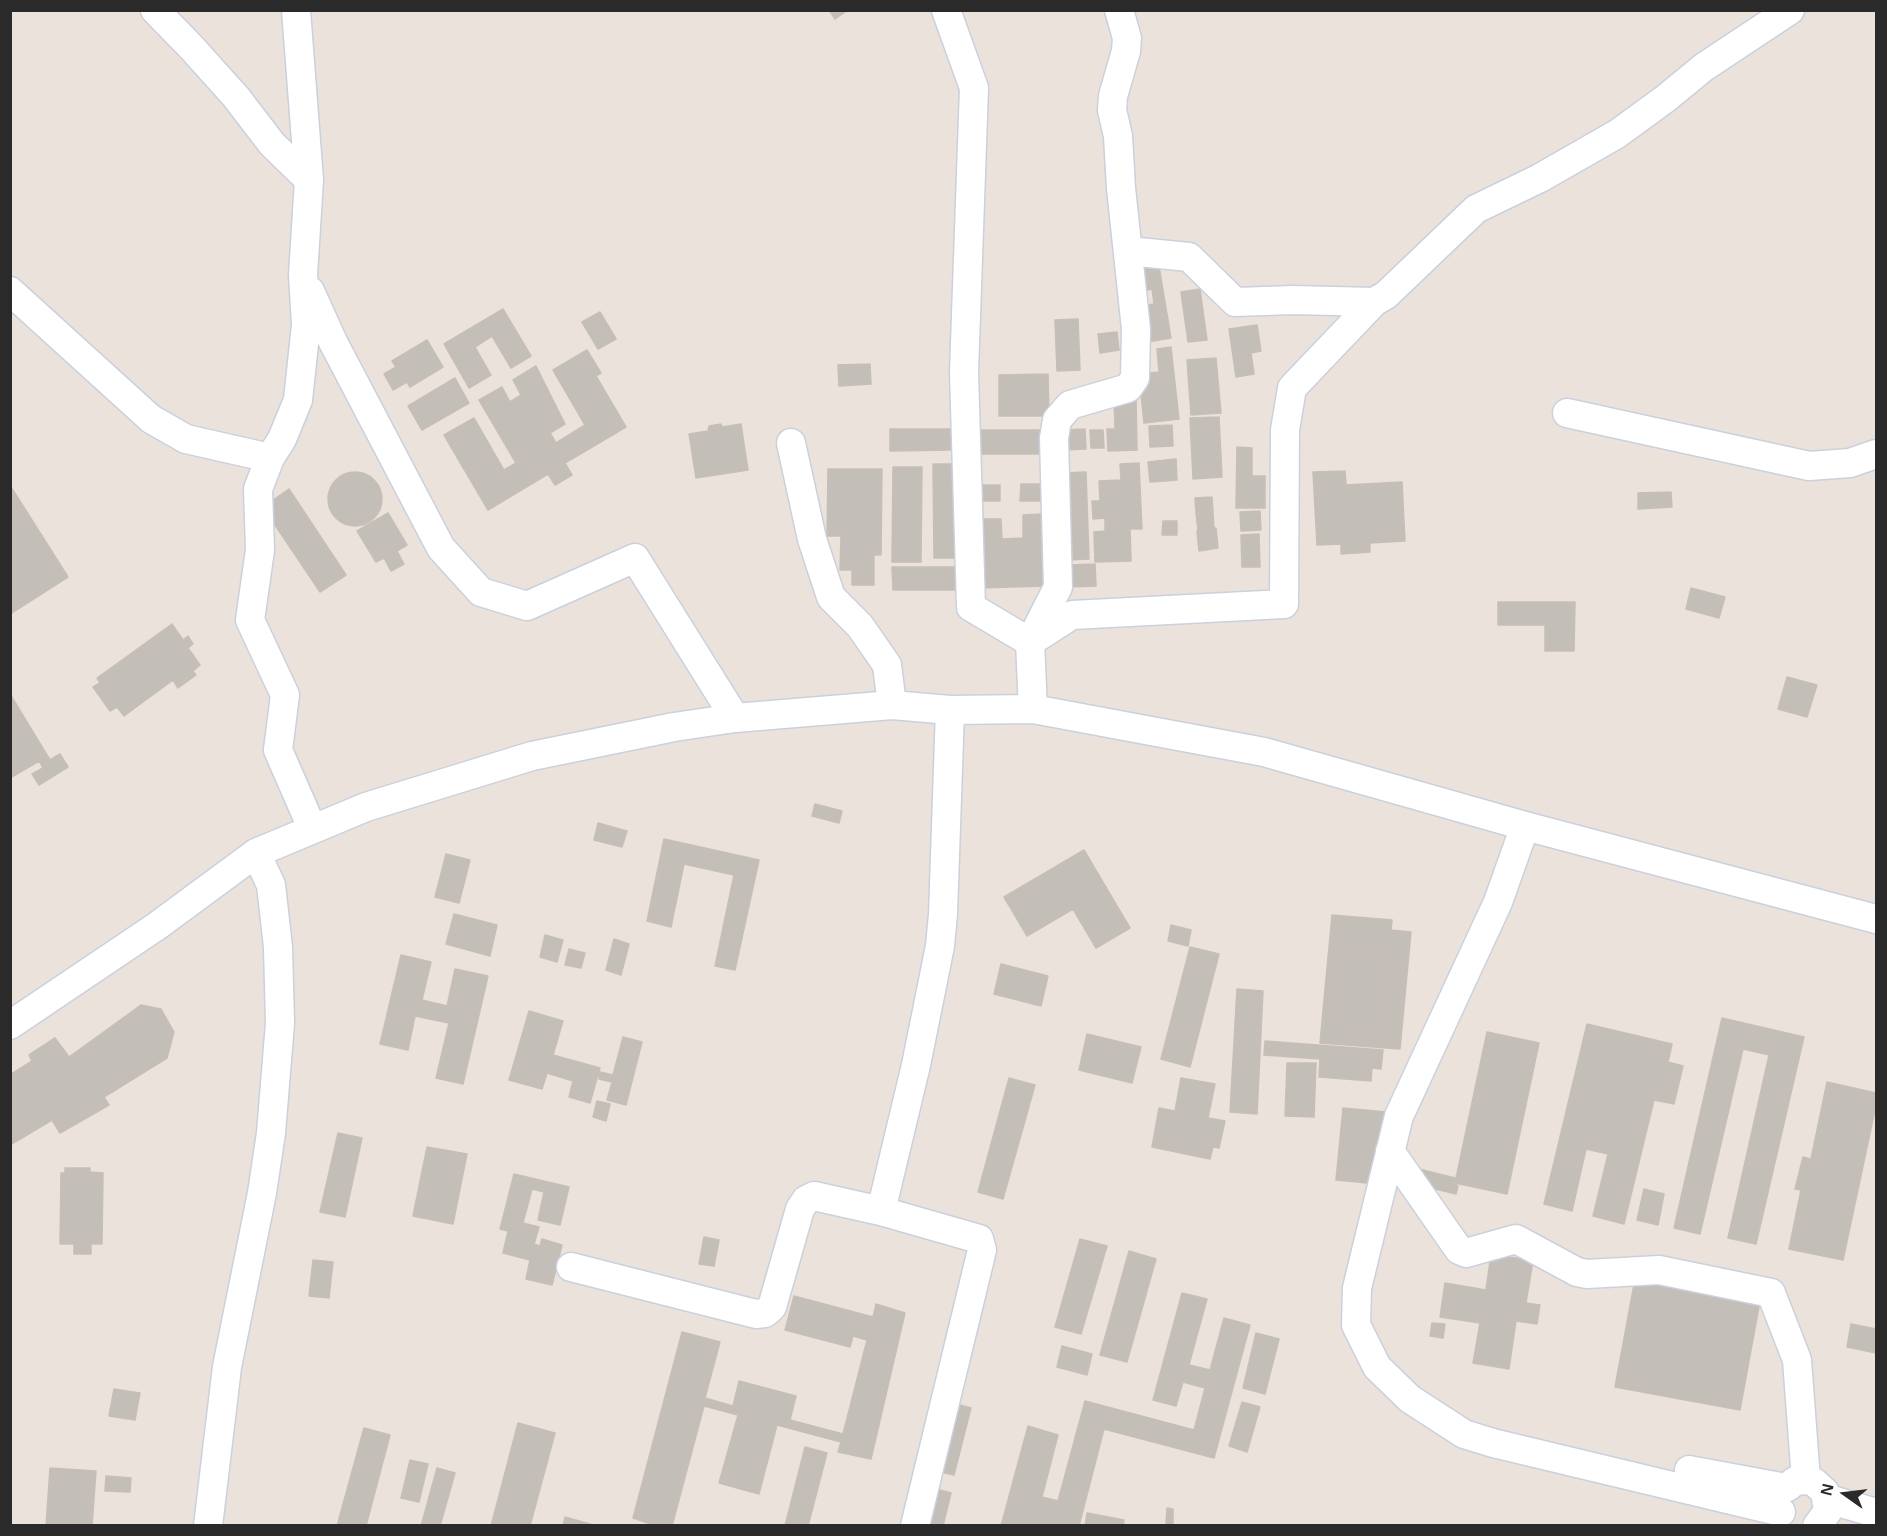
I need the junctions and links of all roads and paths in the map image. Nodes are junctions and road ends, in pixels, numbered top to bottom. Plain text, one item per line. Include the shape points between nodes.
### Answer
1 (154, 10) edge
2 (296, 10) edge
3 (946, 10) edge
4 (1119, 10) edge
5 (1790, 10) edge
6 (309, 180) junction
7 (1128, 251) junction
8 (303, 275) junction
9 (10, 291) edge
10 (1374, 302) junction
11 (1566, 413) dead end
12 (791, 442) dead end
13 (1876, 454) edge
14 (270, 458) junction
15 (1030, 642) junction
16 (892, 705) junction
17 (1033, 709) junction
18 (950, 710) junction
19 (735, 718) junction
20 (1525, 826) junction
21 (312, 828) junction
22 (256, 853) junction
23 (1876, 919) edge
24 (10, 1025) edge
25 (1390, 1151) junction
26 (881, 1211) junction
27 (571, 1267) dead end
28 (1791, 1501) edge
29 (1876, 1513) edge
30 (1825, 1518) edge
31 (208, 1526) edge
32 (915, 1526) edge

1 - 6 street via 236,97 272,144
2 - 6 street
3 - 15 street via 974,88 964,372 971,607
4 - 7 street via 1127,38 1113,110
5 - 10 street via 1704,66 1617,134 1476,210
6 - 8 street
7 - 10 street via 1189,257 1235,302
7 - 15 street via 1136,329 1135,378 1128,388 1071,405 1057,420 1054,438 1058,587
8 - 14 street via 306,325 298,400
8 - 19 street via 404,482 452,562 481,592 527,606 635,558
9 - 14 street via 151,419 186,439
10 - 15 street via 1292,388 1286,429 1284,604 1072,615
11 - 13 street via 1809,466 1851,463
12 - 16 street via 812,539 831,597 860,626 887,665
14 - 21 street via 258,489 260,550 250,620 285,695 278,750
15 - 17 street
16 - 18 street
16 - 19 street
17 - 18 street
17 - 20 street via 1264,752
18 - 26 street via 940,946
19 - 21 street via 532,756 366,807
20 - 23 street
20 - 25 street via 1493,913 1399,1116
21 - 22 street
22 - 24 street via 157,926
22 - 31 street via 271,885 280,1023 271,1133 227,1368
25 - 28 street via 1459,1250 1466,1253 1516,1239 1577,1272 1659,1270 1770,1293 1797,1359
25 - 28 street via 1357,1288 1356,1325 1369,1353 1410,1399 1464,1434 1493,1443
26 - 27 street via 814,1196 806,1200 772,1307 765,1313 756,1314
26 - 32 street via 973,1236 982,1244
28 - 30 street via 1821,1486
29 - 30 street

